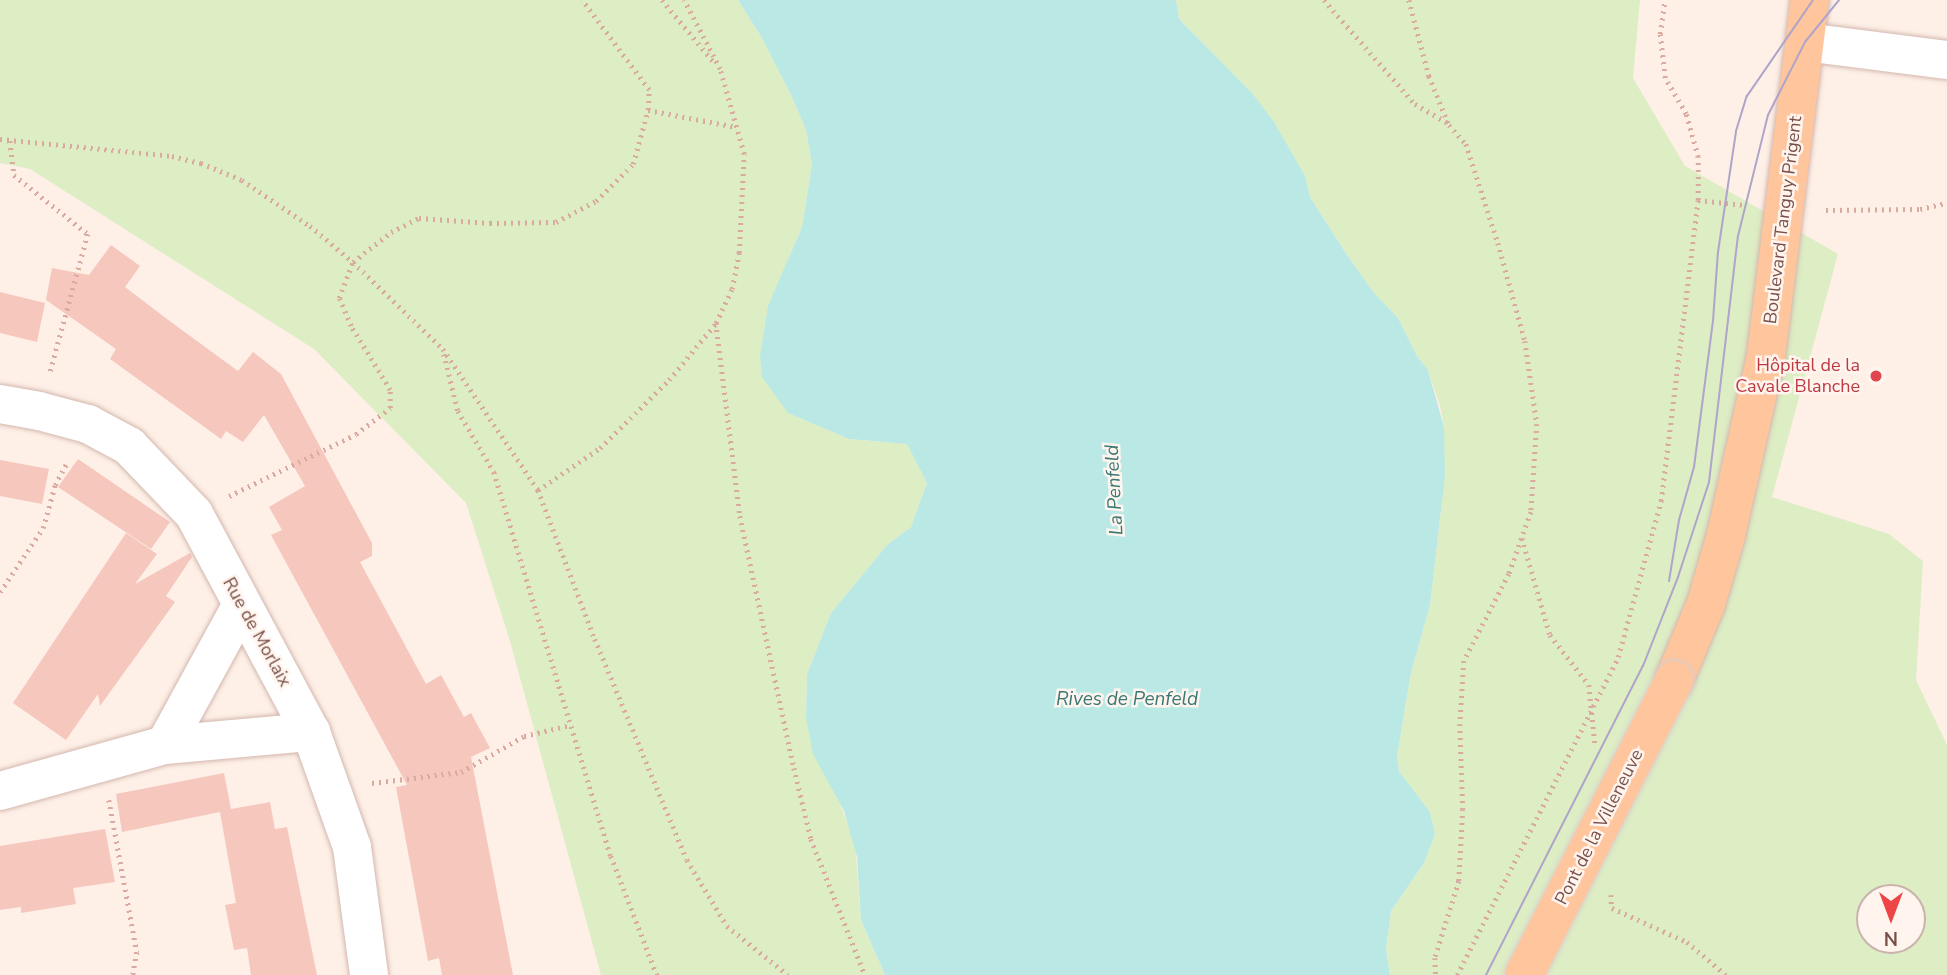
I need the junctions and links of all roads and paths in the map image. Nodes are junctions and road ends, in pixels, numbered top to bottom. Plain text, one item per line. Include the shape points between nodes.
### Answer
1 (582, 0) edge
2 (662, 0) edge
3 (684, 0) edge
4 (1324, 0) edge
5 (1409, 0) edge
6 (1665, 0) edge
7 (1810, 0) edge
8 (1805, 41) junction
9 (1947, 60) edge
10 (720, 69) junction
11 (648, 110) junction
12 (1449, 125) junction
13 (737, 127) junction
14 (0, 139) edge
15 (10, 141) junction
16 (353, 262) junction
17 (716, 323) junction
18 (443, 349) junction
19 (0, 404) edge
20 (39, 411) junction
21 (88, 424) junction
22 (538, 490) junction
23 (194, 514) junction
24 (0, 592) edge
25 (241, 606) junction
26 (1674, 680) joint
27 (570, 725) junction
28 (312, 732) junction
29 (165, 745) junction
30 (101, 763) junction
31 (331, 789) junction
32 (0, 792) edge
33 (133, 975) edge
34 (369, 975) edge
35 (657, 975) edge
36 (788, 975) edge
37 (865, 975) edge
38 (1436, 975) edge
39 (1457, 975) edge
40 (1524, 975) edge

1 - 11 path via 649,90
2 - 10 path
3 - 10 path
4 - 12 path via 1415,104
5 - 12 path
6 - 39 path, bridge via 1660,34 1665,78 1686,114 1698,157 1698,200 1661,501 1618,657
7 - 8 main road, Boulevard Tanguy Prigent
8 - 9 street
8 - 26 main road, Boulevard Tanguy Prigent via 1766,356 1706,604
10 - 13 path
11 - 13 path
11 - 16 path via 633,164 596,201 556,222 419,218 391,232
12 - 38 path via 1466,144 1498,243 1525,341 1537,424 1531,512 1509,574 1464,661 1459,881 1435,958
13 - 17 path via 744,154 739,253 732,289
14 - 15 path
15 - 16 path via 172,156 201,163 242,180
15 - 20 path via 14,175 88,234
16 - 18 path
16 - 23 path via 339,298 390,390 390,408 356,434
17 - 22 path via 669,380 600,448
17 - 37 path via 740,516 794,768 811,839
18 - 22 path
18 - 27 path via 458,411 494,472
19 - 20 street, Rue de Morlaix
20 - 21 street, Rue de Morlaix
21 - 23 street, Rue de Morlaix via 129,446
21 - 24 path via 55,485 43,528
22 - 36 path via 687,860 727,926
23 - 25 street, Rue de Morlaix
25 - 28 street, Rue de Morlaix
25 - 29 street
26 - 40 main road, Pont de la Villeneuve, bridge
27 - 31 path via 524,737 461,772
27 - 35 path via 611,856
28 - 29 street
28 - 31 street, Rue de Morlaix
29 - 30 street
30 - 32 street
30 - 33 path via 137,951
31 - 34 street, Rue de Morlaix via 352,848

